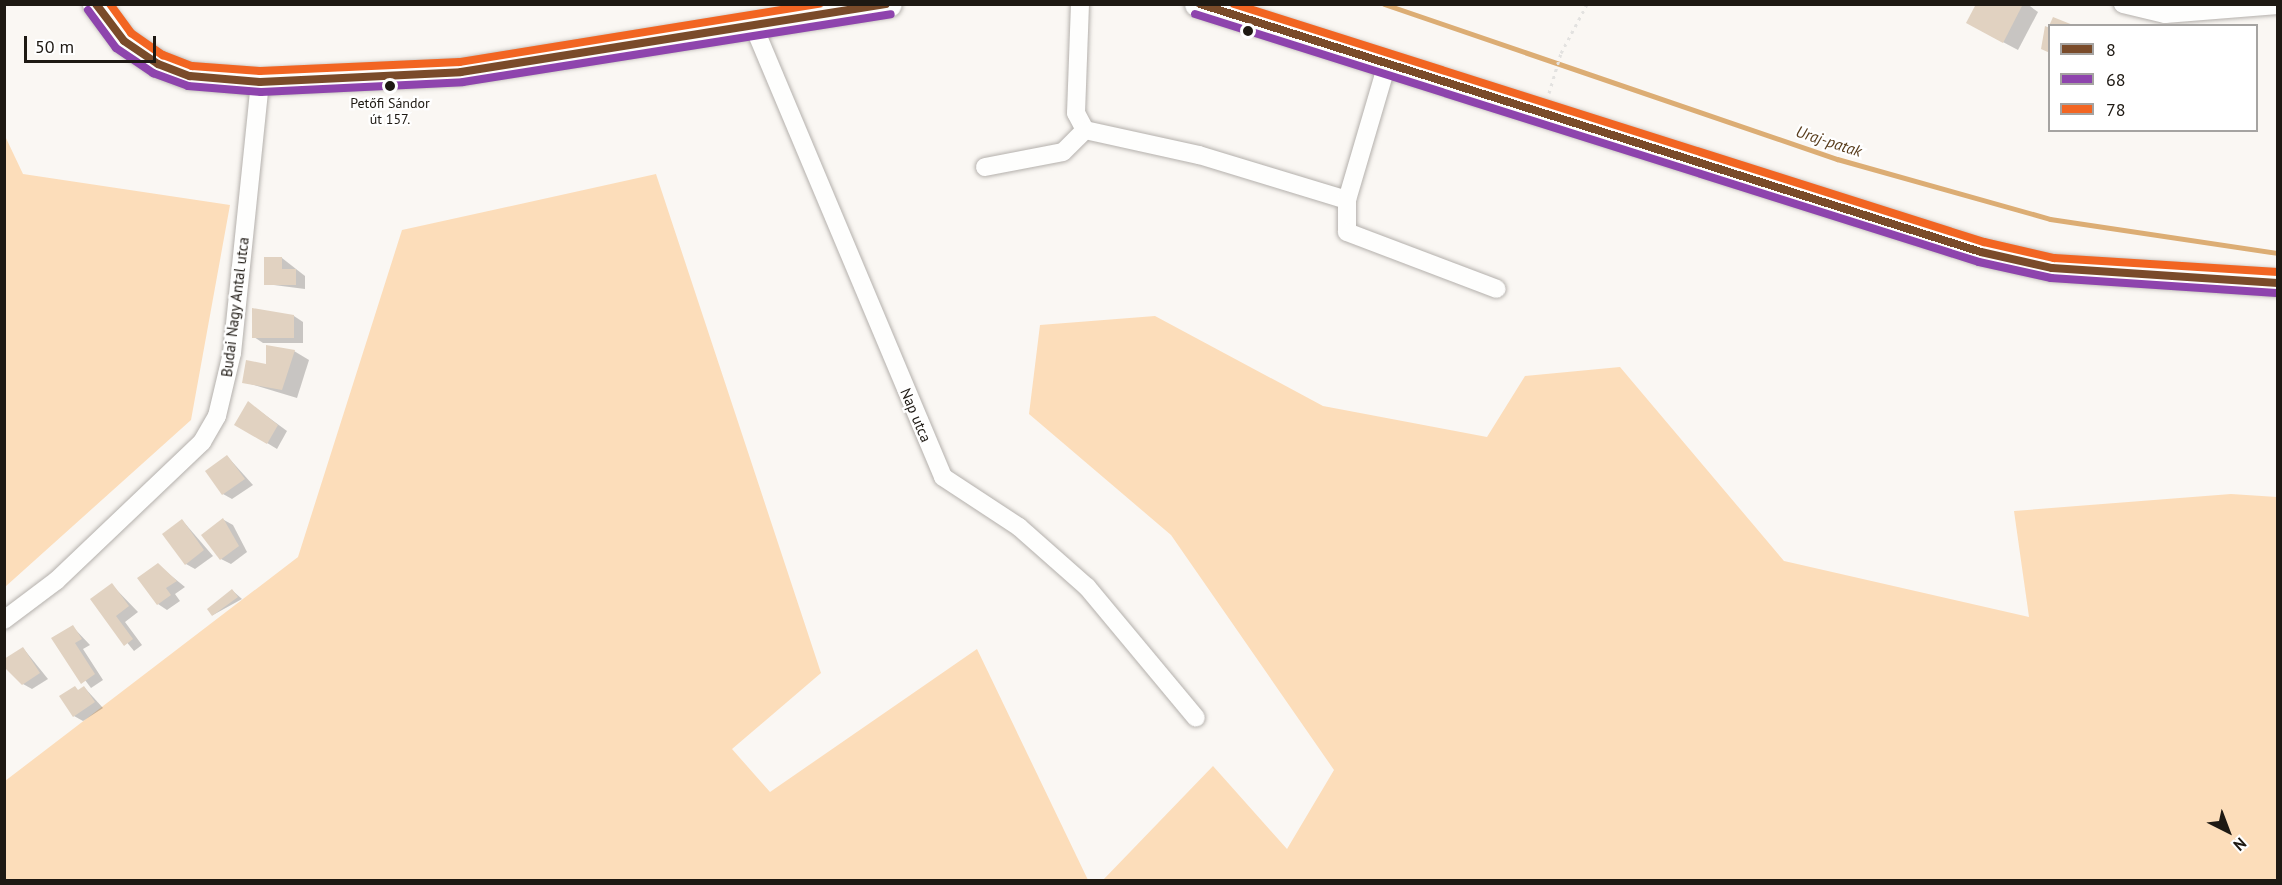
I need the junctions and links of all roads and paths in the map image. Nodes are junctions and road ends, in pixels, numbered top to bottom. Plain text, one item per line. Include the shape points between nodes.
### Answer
1 (96, 4) edge
2 (889, 4) edge
3 (1080, 4) edge
4 (1198, 4) edge
5 (1587, 4) edge
6 (2123, 4) edge
7 (2277, 5) edge
8 (754, 27) junction
9 (1387, 64) junction
10 (1556, 70) dead end
11 (260, 82) junction
12 (1085, 130) junction
13 (985, 167) dead end
14 (1347, 200) junction
15 (2277, 284) edge
16 (1497, 289) dead end
17 (4, 620) edge
18 (1196, 718) dead end

1 - 11 street via 124,41 158,64 190,76
2 - 8 street
3 - 12 street via 1076,114
4 - 9 street
5 - 10 path
6 - 7 street via 2165,14
8 - 11 street via 461,72
8 - 18 street, Nap utca via 943,477 1019,527 1087,587
9 - 14 street
9 - 15 street via 1981,252 2052,268
11 - 17 street, Budai Nagy Antal utca via 232,352 217,416 202,442 56,581
12 - 13 street via 1063,153
12 - 14 street via 1199,155
14 - 16 street via 1343,223 1352,238

